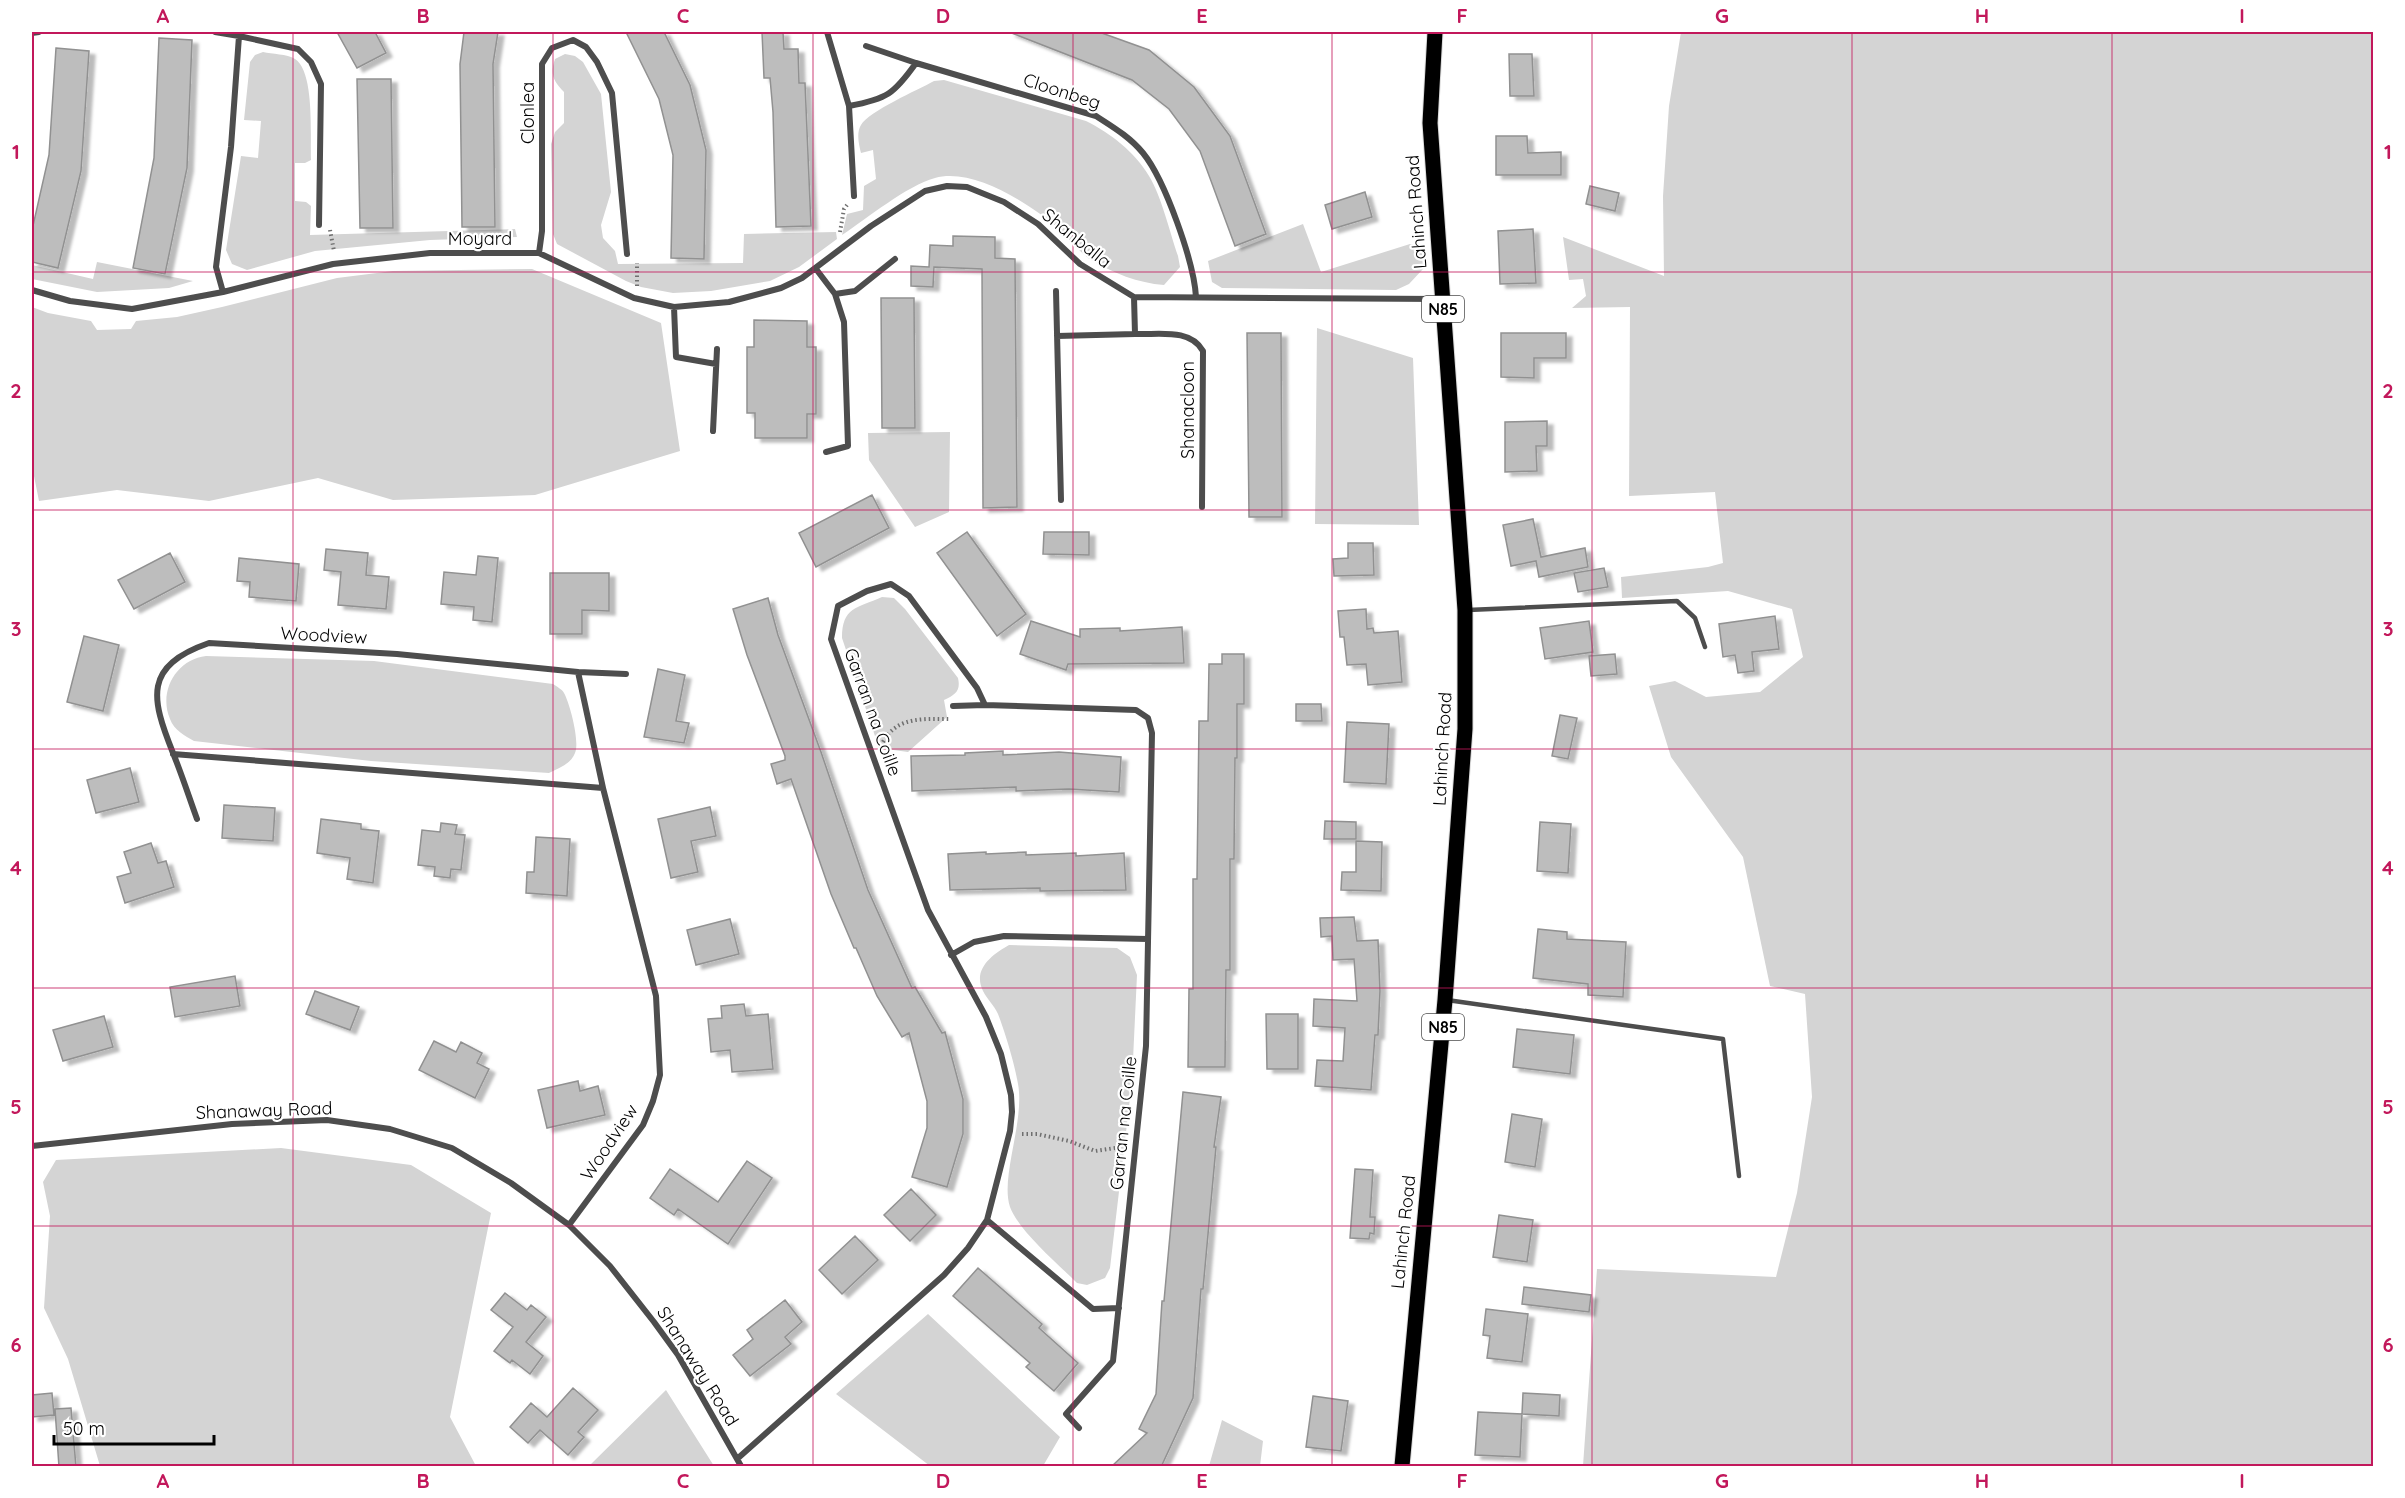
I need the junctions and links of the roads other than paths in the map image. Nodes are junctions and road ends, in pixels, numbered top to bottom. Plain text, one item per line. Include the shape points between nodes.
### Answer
1 (39, 32) edge
2 (215, 32) edge
3 (827, 32) edge
4 (1435, 32) edge
5 (32, 33) edge
6 (239, 36) junction
7 (866, 46) dead end
8 (916, 63) junction
9 (849, 106) junction
10 (854, 196) road end
11 (319, 225) road end
12 (538, 253) junction
13 (627, 254) road end
14 (895, 259) dead end
15 (816, 269) junction
16 (32, 290) edge
17 (223, 291) junction
18 (1056, 291) dead end
19 (835, 294) junction
20 (1134, 297) junction
21 (1196, 297) junction
22 (1442, 299) junction
23 (729, 302) joint
24 (674, 306) junction
25 (1135, 334) junction
26 (1057, 336) junction
27 (717, 349) dead end
28 (716, 364) junction
29 (713, 431) dead end
30 (826, 452) dead end
31 (1061, 500) dead end
32 (1202, 507) dead end
33 (1465, 610) junction
34 (1705, 647) dead end
35 (578, 672) junction
36 (626, 674) dead end
37 (985, 705) junction
38 (953, 706) road end
39 (174, 753) junction
40 (603, 788) junction
41 (197, 819) dead end
42 (1148, 939) junction
43 (951, 955) junction
44 (1445, 1000) junction
45 (32, 1146) edge
46 (1739, 1176) dead end
47 (987, 1220) junction
48 (569, 1225) junction
49 (1119, 1308) junction
50 (1079, 1428) dead end
51 (737, 1459) junction
52 (741, 1467) edge
53 (1402, 1467) edge

1 - 5 street
2 - 6 street
3 - 9 street
4 - 22 main road, Lahinch Road / N85 via 1430,123
6 - 11 street via 298,49 311,62 321,84
6 - 17 street via 231,147 216,267
7 - 8 street, Cloonbeg
8 - 9 street via 898,88 876,101
8 - 21 street, Cloonbeg via 1068,106 1122,132 1144,154 1159,181 1195,278
9 - 10 street
12 - 13 street, Clonlea via 542,231 542,64 552,48 573,40 586,47 612,93
12 - 17 street, Moyard via 430,253 333,264
12 - 24 street, Moyard via 634,298
14 - 19 street via 855,291
15 - 19 street
15 - 20 street, Shanballa via 925,191 967,187 1004,202 1038,224 1080,264
15 - 23 street, Shanballa via 781,288
16 - 17 street, Moyard via 70,301 132,309
18 - 26 street
19 - 30 street via 844,322 848,446
20 - 21 street, Shanballa
20 - 25 street
21 - 22 street, Shanballa
22 - 33 main road, Lahinch Road / N85
23 - 24 street, Moyard
24 - 28 street via 676,357
25 - 26 street, Shanacloon
25 - 32 street, Shanacloon via 1187,335 1203,351
26 - 31 street
27 - 28 street
28 - 29 street
33 - 34 lane via 1677,601 1695,618
33 - 44 main road, Lahinch Road / N85 via 1465,729
35 - 36 street, Woodview
35 - 39 street, Woodview via 397,654 209,643 185,651 172,661 158,684 157,706
35 - 40 street, Woodview
37 - 38 street, Garran na Coille
37 - 42 street, Garran na Coille via 1136,710 1148,718 1152,733
37 - 43 street, Garran na Coille via 977,688 909,596 891,584 838,606 831,639 928,910
39 - 40 street
39 - 41 street, Woodview
40 - 48 street, Woodview via 656,996 660,1075 643,1125
42 - 43 street via 1004,936 974,942
42 - 49 street, Garran na Coille via 1146,1046
43 - 47 street, Garran na Coille via 986,1017 1011,1095 1010,1131
44 - 46 lane via 1723,1039
44 - 53 main road, Lahinch Road / N85
45 - 48 street, Shanaway Road via 232,1124 338,1121 390,1130 452,1148 511,1183
47 - 49 street via 1093,1309
47 - 51 street, Garran na Coille via 944,1275
48 - 51 street, Shanaway Road via 610,1266 654,1322
49 - 50 street, Garran na Coille via 1113,1361 1066,1414
51 - 52 street, Shanaway Road

